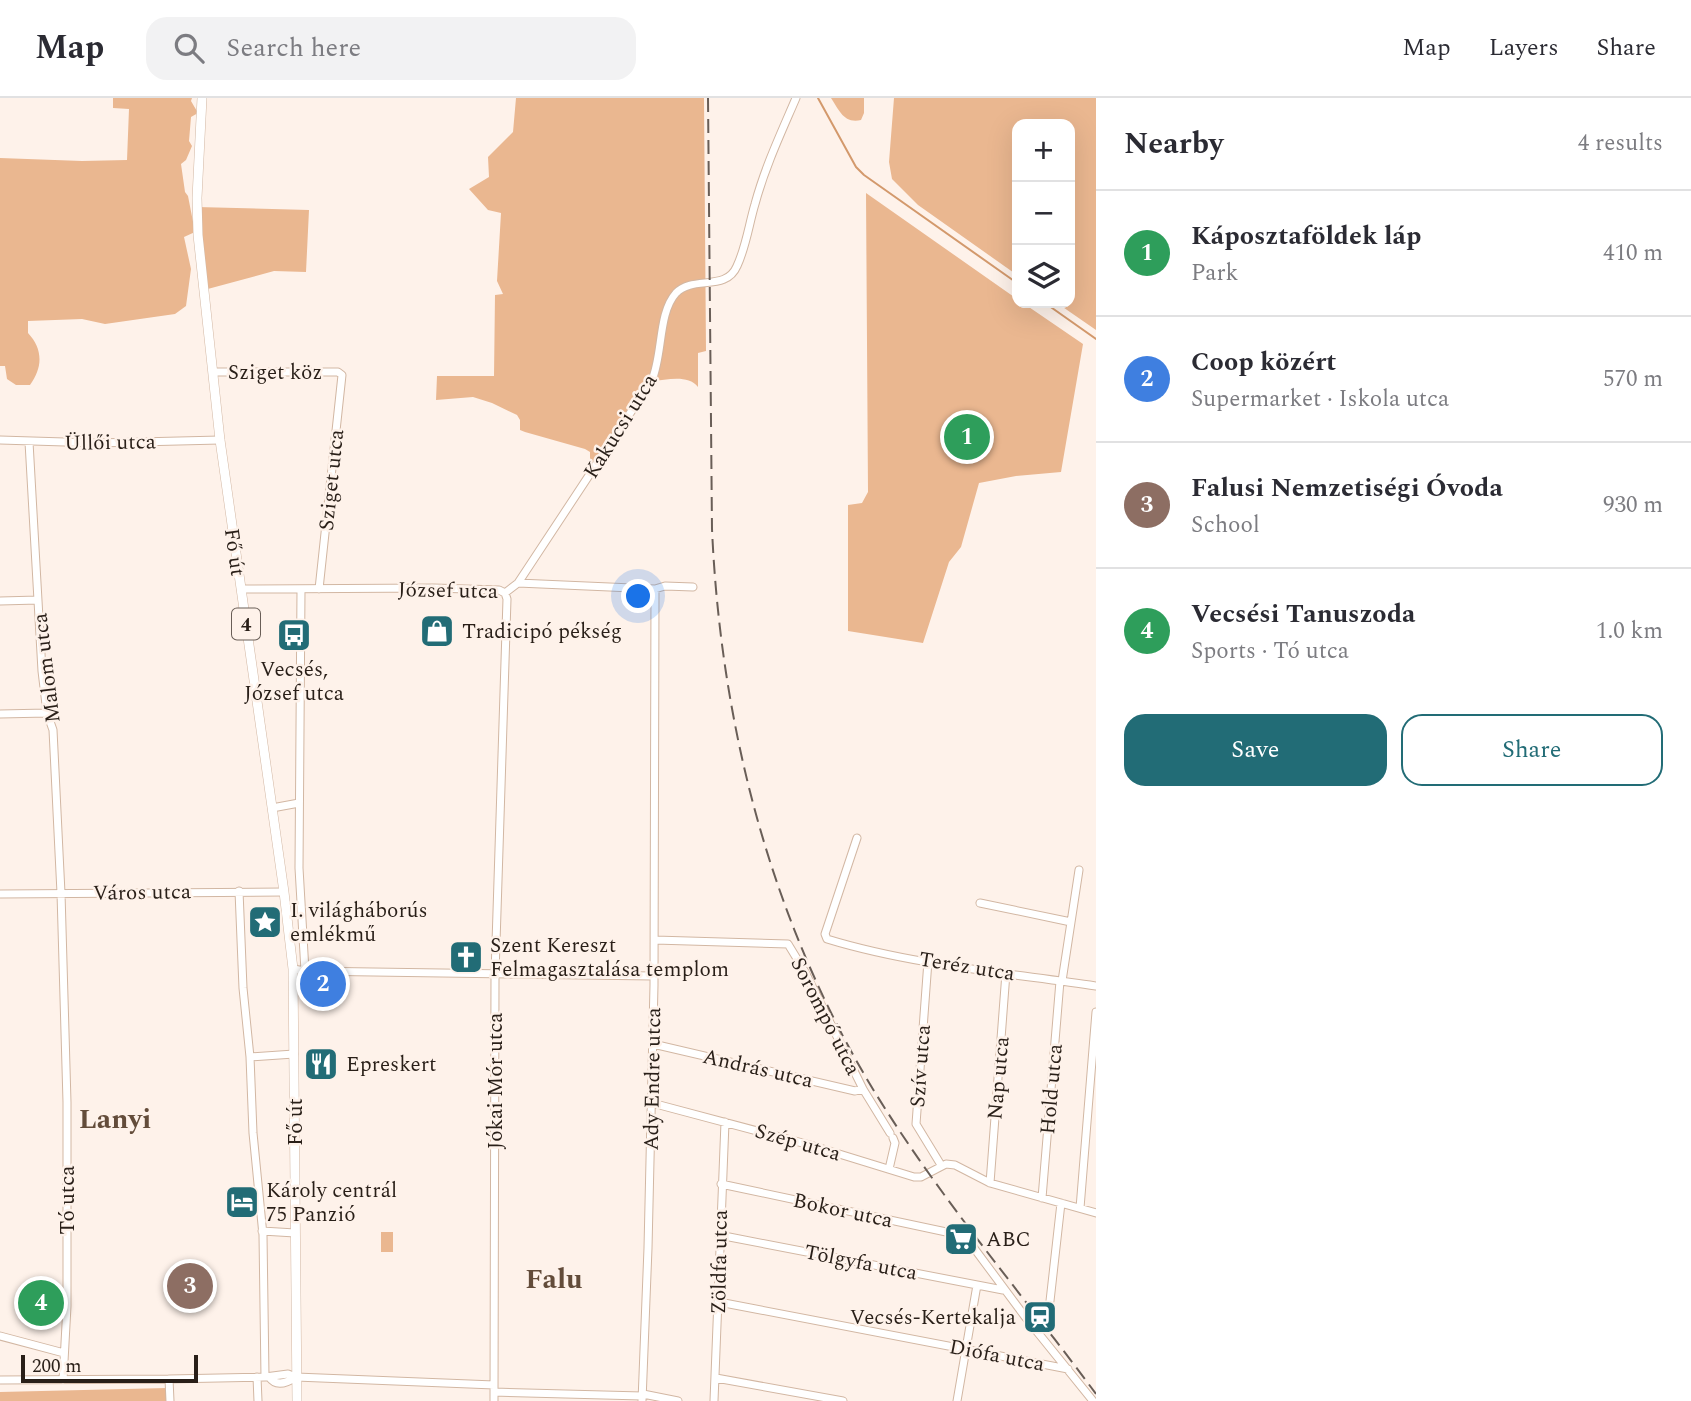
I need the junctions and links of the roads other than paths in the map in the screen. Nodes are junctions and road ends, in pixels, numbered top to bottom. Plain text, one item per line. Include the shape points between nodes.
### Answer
1 (202, 98) edge
2 (796, 98) edge
3 (213, 372) junction
4 (338, 372) joint
5 (0, 440) edge
6 (220, 440) junction
7 (29, 442) junction
8 (518, 583) junction
9 (693, 587) dead end
10 (241, 589) junction
11 (319, 589) junction
12 (655, 589) junction
13 (301, 590) junction
14 (505, 593) junction
15 (38, 600) junction
16 (0, 601) edge
17 (0, 713) edge
18 (47, 713) junction
19 (299, 803) junction
20 (272, 808) junction
21 (857, 838) dead end
22 (1079, 870) dead end
23 (239, 891) junction
24 (61, 893) junction
25 (0, 894) edge
26 (285, 895) junction
27 (300, 898) junction
28 (980, 903) dead end
29 (1071, 922) junction
30 (655, 940) junction
31 (928, 961) junction
32 (293, 969) junction
33 (305, 971) junction
34 (1006, 972) junction
35 (495, 974) junction
36 (653, 976) junction
37 (1061, 981) junction
38 (1096, 986) edge
39 (1096, 1012) edge
40 (653, 1044) junction
41 (294, 1054) junction
42 (250, 1057) junction
43 (863, 1089) junction
44 (652, 1103) junction
45 (725, 1122) junction
46 (941, 1165) junction
47 (889, 1169) junction
48 (990, 1183) junction
49 (721, 1184) junction
50 (1042, 1198) junction
51 (1061, 1203) junction
52 (1080, 1208) junction
53 (1096, 1213) edge
54 (262, 1231) junction
55 (295, 1233) junction
56 (719, 1235) junction
57 (977, 1285) junction
58 (1004, 1290) junction
59 (1050, 1301) dead end
60 (719, 1302) junction
61 (0, 1336) edge
62 (965, 1349) junction
63 (64, 1353) junction
64 (1069, 1369) junction
65 (264, 1377) junction
66 (296, 1377) junction
67 (716, 1378) junction
68 (169, 1379) junction
69 (0, 1380) edge
70 (63, 1381) junction
71 (494, 1393) edge
72 (642, 1397) edge
73 (170, 1401) edge
74 (258, 1401) edge
75 (297, 1401) edge
76 (678, 1401) edge
77 (714, 1401) edge
78 (843, 1401) edge
79 (957, 1401) edge
80 (1093, 1401) edge

1 - 3 main road, Fő út / 4 via 198,235
2 - 8 street, Kakucsi utca via 768,161 736,269 721,281 691,285 675,295 666,314 652,380
3 - 4 street, Sziget köz
3 - 6 main road, Fő út / 4
4 - 11 street, Sziget utca via 343,380
5 - 7 street, Üllői utca
6 - 7 street, Üllői utca
6 - 10 main road, Fő út / 4
7 - 15 street, Malom utca
8 - 12 street, József utca
8 - 14 street, József utca
9 - 12 street, József utca
10 - 13 street, József utca
10 - 20 main road, Fő út / 4
11 - 13 street, József utca
11 - 14 street, József utca
12 - 30 street, Ady Endre utca
13 - 19 street
14 - 35 street, Jókai Mór utca
15 - 16 street
15 - 18 street, Malom utca
17 - 18 street
18 - 24 street, Malom utca via 53,730
19 - 20 street
19 - 27 street
20 - 26 main road, Fő út / 4
21 - 31 street, Teréz utca via 827,939
22 - 29 street, Hold utca
23 - 24 street, Város utca
23 - 26 street, Város utca
23 - 42 street, Fő út
24 - 25 street, Város utca
24 - 63 street, Tó utca via 67,1129
26 - 27 street
26 - 32 main road, Fő út / 4
27 - 33 street
28 - 29 street
29 - 37 street, Hold utca
30 - 36 street, Ady Endre utca
30 - 43 street, Sorompó utca via 788,944
31 - 34 street, Teréz utca
31 - 46 street, Szív utca via 916,1124
32 - 33 street
32 - 41 main road, Fő út / 4
33 - 35 street
34 - 37 street, Teréz utca
34 - 48 street, Nap utca
35 - 36 street
35 - 71 street, Jókai Mór utca
36 - 40 street, Ady Endre utca
37 - 38 street, Teréz utca
37 - 50 street, Hold utca
39 - 52 street
40 - 43 street, András utca via 855,1091
40 - 44 street, Ady Endre utca
41 - 42 street
41 - 55 main road, Fő út / 4
42 - 54 street, Fő út
43 - 47 street, Sorompó utca via 895,1143
44 - 45 street, Szép utca
44 - 72 street, Ady Endre utca
45 - 47 street, Szép utca
45 - 49 street, Zöldfa utca
46 - 47 street, Szép utca via 921,1177
46 - 48 street via 955,1165
48 - 50 street
49 - 56 street, Zöldfa utca
49 - 58 street, Bokor utca via 965,1236
50 - 51 street
51 - 52 street
51 - 59 street
52 - 53 street
54 - 55 street
54 - 65 street, Fő út
55 - 66 main road, Fő út / 4
56 - 57 street, Tölgyfa utca
56 - 60 street, Zöldfa utca
57 - 58 street, Tölgyfa utca
57 - 62 street
58 - 64 street
60 - 62 street, Diófa utca
60 - 67 street, Zöldfa utca
61 - 63 street
62 - 64 street, Diófa utca
62 - 79 street
63 - 70 street, Tó utca
64 - 80 street
65 - 66 street via 287,1383
65 - 68 street
65 - 74 street, Fő út
66 - 71 street
66 - 75 main road, Fő út / 4
67 - 77 street, Zöldfa utca
67 - 78 street
68 - 70 street
68 - 73 street
69 - 70 street
71 - 72 street
72 - 76 street

